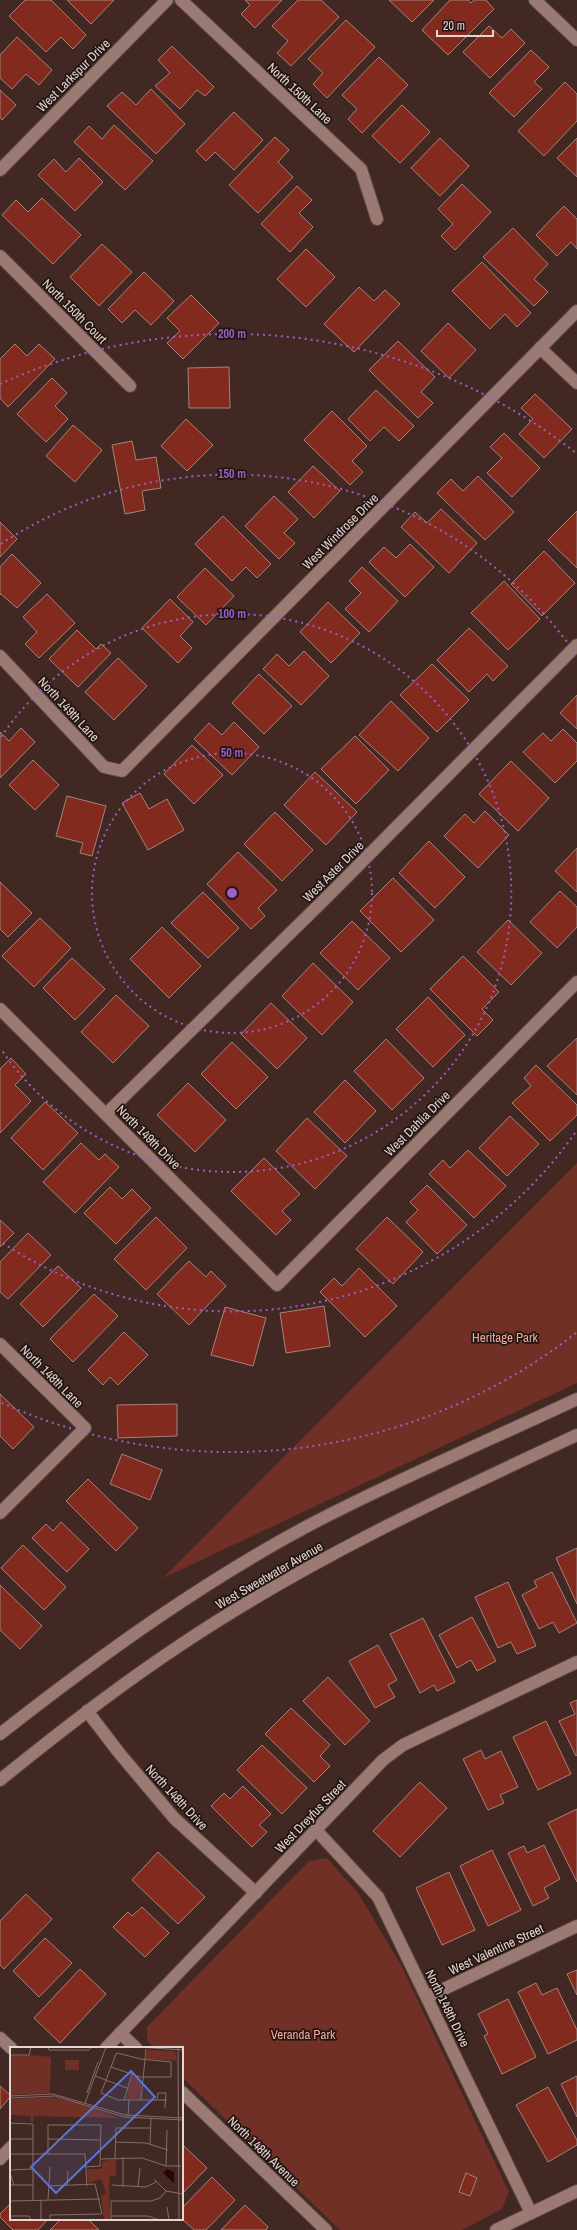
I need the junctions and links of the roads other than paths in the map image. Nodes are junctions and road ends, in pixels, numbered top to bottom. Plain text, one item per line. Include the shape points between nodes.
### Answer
1 (167, 0) edge
2 (181, 0) edge
3 (535, 0) edge
4 (577, 40) edge
5 (0, 170) edge
6 (377, 219) dead end
7 (0, 256) edge
8 (577, 311) edge
9 (540, 348) junction
10 (577, 383) edge
11 (130, 386) dead end
12 (577, 645) edge
13 (0, 656) edge
14 (122, 772) joint
15 (577, 982) edge
16 (0, 1009) edge
17 (106, 1114) junction
18 (277, 1285) joint
19 (0, 1344) edge
20 (577, 1399) edge
21 (577, 1435) edge
22 (0, 1513) edge
23 (577, 1662) edge
24 (87, 1711) junction
25 (0, 1734) edge
26 (0, 1780) edge
27 (316, 1830) junction
28 (256, 1893) junction
29 (577, 1926) edge
30 (427, 1996) junction
31 (120, 2033) junction
32 (0, 2038) edge
33 (10, 2047) edge
34 (107, 2047) edge
35 (135, 2047) edge
36 (183, 2093) edge
37 (10, 2148) edge
38 (0, 2159) edge
39 (577, 2191) edge
40 (532, 2213) junction
41 (326, 2230) edge
42 (496, 2230) edge

1 - 5 street, West Larkspur Drive
2 - 6 street, North 150th Lane via 361,169
3 - 4 street
7 - 11 street, North 150th Court
8 - 9 street, West Windrose Drive
9 - 10 street
9 - 14 street, West Windrose Drive
12 - 17 street, West Aster Drive
13 - 14 street, North 149th Lane via 104,767
15 - 18 street, West Dahlia Drive
16 - 17 street, North 149th Drive
17 - 18 street, North 149th Drive
19 - 22 street, North 148th Lane via 85,1428
20 - 25 street, West Sweetwater Avenue via 320,1520 271,1548 128,1638
21 - 24 street, West Sweetwater Avenue via 446,1496 292,1577 180,1645
23 - 27 street, West Dreyfus Street via 403,1745 383,1760
24 - 26 street, West Sweetwater Avenue
24 - 28 street, North 148th Drive via 174,1818
27 - 28 street, West Dreyfus Street
27 - 30 street, North 148th Drive via 378,1897
28 - 31 street, West Dreyfus Street
29 - 30 street, West Valentine Street
30 - 40 street, North 148th Drive
31 - 34 street, West Dreyfus Street
31 - 35 street
32 - 33 street
36 - 41 street, North 148th Avenue
37 - 38 street
39 - 40 street
40 - 42 street

